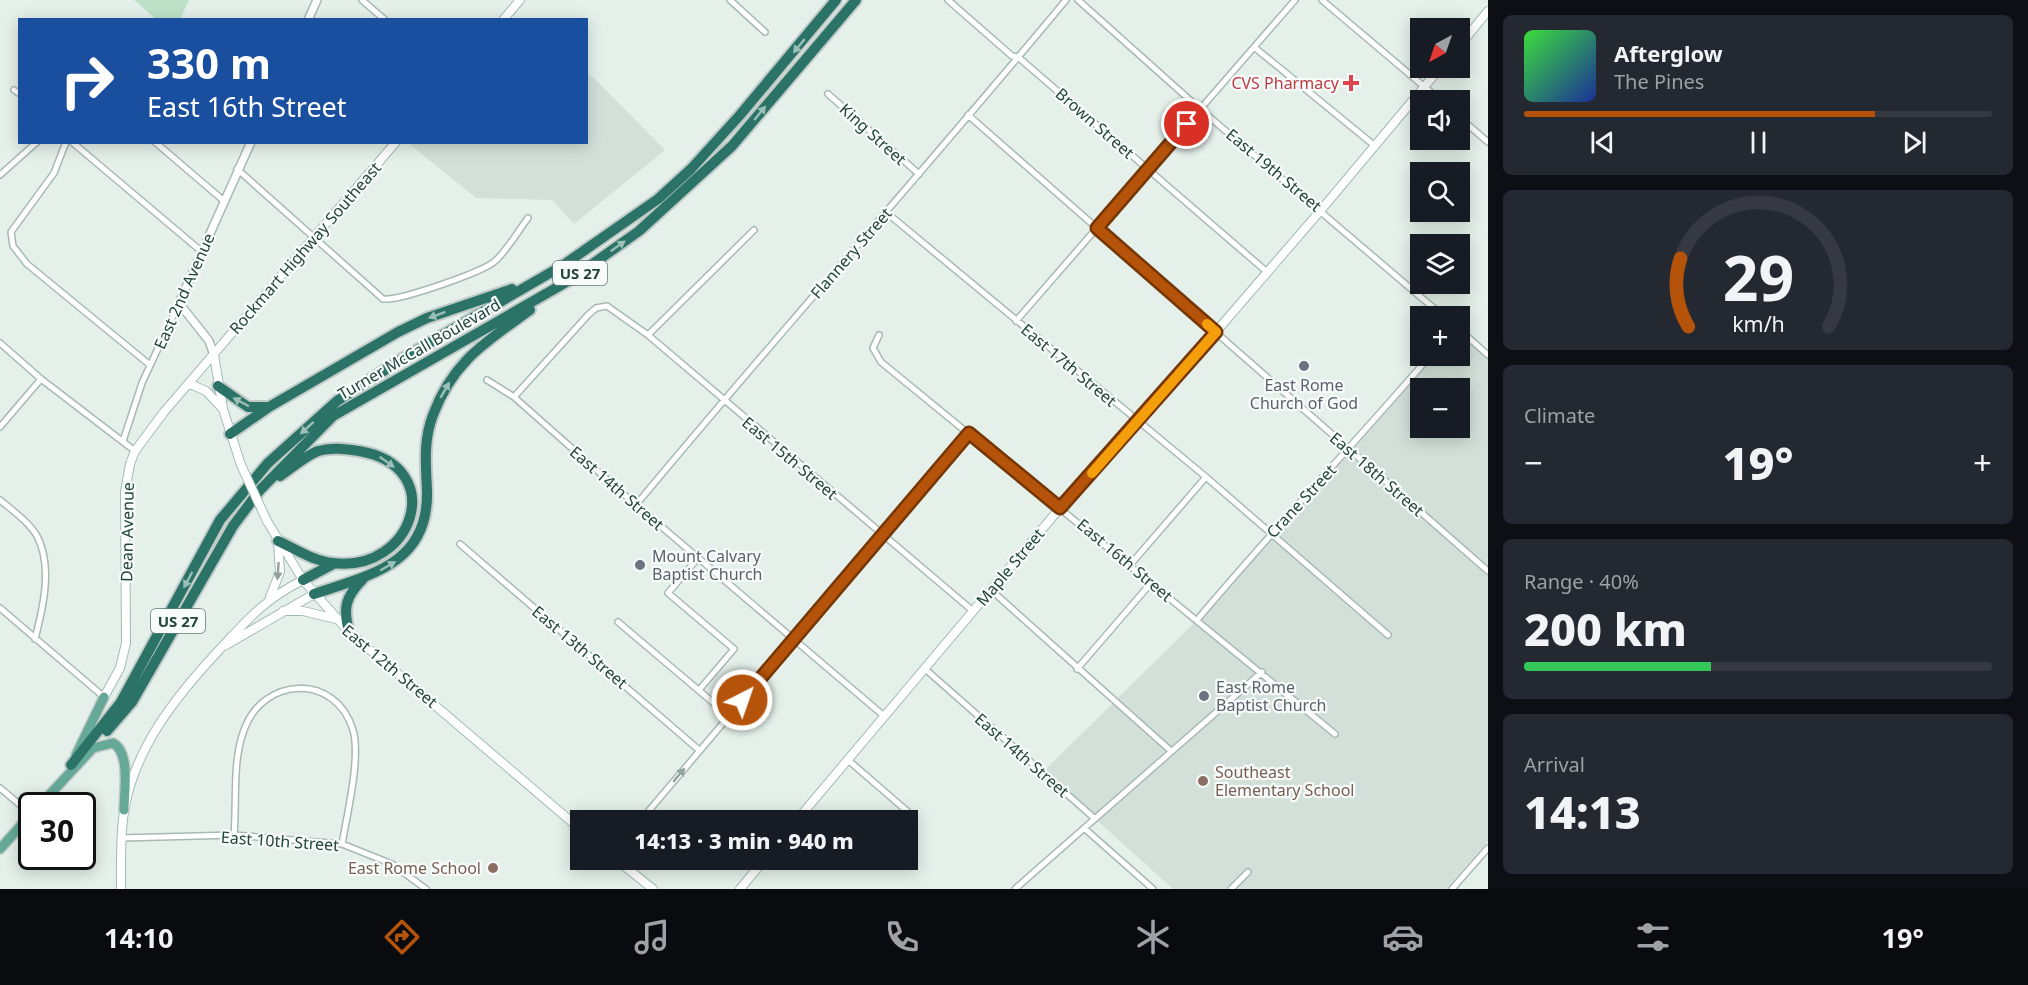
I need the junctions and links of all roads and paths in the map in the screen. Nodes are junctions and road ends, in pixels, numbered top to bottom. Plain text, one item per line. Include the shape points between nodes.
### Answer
1 (317, 0) edge
2 (362, 0) edge
3 (520, 0) edge
4 (730, 0) edge
5 (836, 0) edge
6 (856, 0) edge
7 (948, 0) edge
8 (1066, 0) edge
9 (1078, 0) edge
10 (1294, 0) edge
11 (1322, 0) edge
12 (1488, 11) edge
13 (309, 18) edge
14 (383, 18) edge
15 (505, 18) edge
16 (765, 32) dead end
17 (1470, 33) edge
18 (1254, 47) junction
19 (1018, 57) junction
20 (1432, 78) edge
21 (1424, 87) junction
22 (1428, 90) edge
23 (828, 94) dead end
24 (1200, 109) junction
25 (968, 114) junction
26 (1470, 126) edge
27 (1488, 142) edge
28 (34, 144) edge
29 (65, 144) edge
30 (74, 144) edge
31 (157, 144) edge
32 (249, 144) edge
33 (394, 144) edge
34 (1375, 146) junction
35 (237, 169) junction
36 (1148, 169) junction
37 (919, 174) junction
38 (0, 175) edge
39 (224, 201) junction
40 (1322, 210) junction
41 (887, 213) junction
42 (528, 218) dead end
43 (1097, 228) junction
44 (754, 230) dead end
45 (314, 237) junction
46 (201, 251) junction
47 (1267, 272) junction
48 (570, 280) junction
49 (532, 282) junction
50 (178, 303) junction
51 (1432, 306) edge
52 (1016, 321) junction
53 (1216, 332) junction
54 (648, 335) junction
55 (879, 335) dead end
56 (1470, 339) edge
57 (0, 343) edge
58 (214, 355) junction
59 (1488, 355) edge
60 (150, 365) junction
61 (1421, 366) edge
62 (41, 379) junction
63 (487, 380) dead end
64 (218, 386) junction
65 (185, 387) junction
66 (514, 397) junction
67 (722, 400) junction
68 (269, 407) junction
69 (224, 409) junction
70 (1138, 422) junction
71 (0, 427) edge
72 (969, 433) junction
73 (230, 434) junction
74 (123, 441) junction
75 (1349, 449) junction
76 (135, 452) junction
77 (1206, 477) junction
78 (260, 490) junction
79 (0, 500) edge
80 (636, 505) junction
81 (1060, 508) junction
82 (1270, 532) junction
83 (882, 536) junction
84 (278, 541) junction
85 (460, 544) dead end
86 (698, 558) junction
87 (334, 563) junction
88 (1130, 565) junction
89 (1488, 571) edge
90 (366, 576) junction
91 (303, 580) junction
92 (1152, 583) junction
93 (991, 590) junction
94 (314, 594) junction
95 (268, 600) junction
96 (0, 608) edge
97 (973, 611) junction
98 (282, 612) junction
99 (337, 620) junction
100 (1197, 620) junction
101 (618, 622) dead end
102 (349, 632) junction
103 (1388, 635) dead end
104 (35, 639) junction
105 (793, 640) junction
106 (220, 649) junction
107 (924, 668) junction
108 (1077, 669) junction
109 (1262, 672) junction
110 (699, 690) junction
111 (104, 697) junction
112 (729, 716) junction
113 (884, 716) junction
114 (1335, 734) dead end
115 (93, 748) junction
116 (699, 750) junction
117 (1171, 751) junction
118 (848, 760) junction
119 (70, 765) junction
120 (61, 782) junction
121 (0, 788) edge
122 (52, 792) edge
123 (18, 803) edge
124 (124, 810) junction
125 (649, 810) edge
126 (806, 810) edge
127 (907, 810) edge
128 (1094, 818) junction
129 (570, 820) edge
130 (1084, 828) junction
131 (18, 829) edge
132 (234, 835) junction
133 (122, 838) junction
134 (342, 844) junction
135 (1488, 848) edge
136 (0, 849) edge
137 (629, 870) edge
138 (756, 870) edge
139 (1248, 872) dead end
140 (121, 889) edge
141 (426, 889) edge
142 (653, 889) edge
143 (740, 889) edge
144 (1015, 889) edge
145 (1153, 889) edge
146 (1231, 889) edge
147 (1452, 889) edge

1 - 13 street
2 - 14 street
3 - 15 main road
4 - 16 street
5 -> 49 highway, Turner McCall Boulevard / US 27 via 691,169 622,227
48 -> 6 highway, Turner McCall Boulevard / US 27 via 639,231 705,174
7 - 19 street, Brown Street via 1012,56
8 - 19 street, Flannery Street
9 - 24 street, East 19th Street
10 - 18 street
11 - 21 street
12 - 17 main road
18 - 24 street
18 - 34 street
19 - 25 street, Flannery Street
19 - 36 street, Brown Street
20 - 21 main road, Maple Street
21 - 22 street
21 - 34 main road, Maple Street
23 - 37 street, King Street
24 - 36 street
24 - 40 street, East 19th Street
25 - 37 street, Flannery Street
25 - 43 street, East 18th Street
26 - 27 street
28 - 38 street
29 - 60 street via 54,173 11,232 11,239 27,264
30 - 46 street
31 - 39 street
32 - 35 street, East 2nd Avenue
33 - 45 main road, Rockmart Highway Southeast
34 - 40 main road, Maple Street
35 - 39 street, East 2nd Avenue
35 - 45 street
36 - 43 street
36 - 47 street, Brown Street
37 - 41 street, Flannery Street
39 - 46 street, East 2nd Avenue
40 - 47 main road, Maple Street
40 - 51 street, East 19th Street
41 - 52 street, East 17th Street
41 - 67 street, Flannery Street
42 - 45 street via 494,262 399,299 379,297
43 - 52 street
43 - 53 street, East 18th Street
44 - 54 street
45 - 58 main road, Rockmart Highway Southeast
46 - 50 street, East 2nd Avenue
47 - 53 main road, Maple Street
48 - 78 highway, Turner McCall Boulevard / US 27 via 333,416
90 -> 48 highway via 398,560 423,525 428,432 442,396 466,358
49 -> 68 highway via 427,318
49 -> 119 highway, Turner McCall Boulevard / US 27 via 337,401 268,463 220,520 121,702
50 - 58 street, East 12th Street via 209,341
50 - 60 street, East 2nd Avenue
52 - 70 street, East 17th Street
53 - 70 main road, Maple Street
53 - 75 street, East 18th Street
54 - 66 street, East 15th Street via 607,306 596,308
54 - 67 street, East 15th Street
55 - 72 street, East 16th Street via 873,348 876,356
56 - 59 street
57 - 62 street
58 - 64 main road, East 12th Street
58 - 65 main road, Dean Avenue
60 - 74 street, East 2nd Avenue
61 - 75 street, Crane Street
62 - 71 street
62 - 74 street
63 - 66 street, East 14th Street
68 -> 64 highway via 248,407
64 - 69 main road, East 12th Street
65 - 69 main road via 190,384 206,391
65 - 76 main road, Dean Avenue
66 - 80 street, East 14th Street
67 - 80 street, Flannery Street
67 - 83 street, East 15th Street
68 - 73 highway
69 - 73 main road, East 12th Street
70 - 77 street, East 17th Street
70 - 81 main road, Maple Street
72 - 81 street, East 16th Street
72 - 83 street
73 - 84 main road, East 12th Street, bridge
74 - 76 street
75 - 82 street, Crane Street
75 - 89 street, East 18th Street
76 - 111 main road, Dean Avenue via 125,492 126,643 120,668
77 - 82 street, East 17th Street
77 - 88 street
78 -> 87 highway via 316,452 333,448 379,456 392,465 404,478 414,501 403,535 388,550 363,561
78 - 115 highway, Turner McCall Boulevard / US 27 via 232,526 132,702
79 - 104 street via 23,520 41,546 43,606
80 - 86 street, East 14th Street
81 - 88 street, East 16th Street
81 - 93 main road, Maple Street
82 - 100 street, Crane Street
82 - 103 street, East 17th Street
83 - 97 street, East 15th Street
83 - 105 street
84 - 87 highway
84 - 91 main road, East 12th Street
84 -> 95 main road via 280,572
85 - 116 street, East 13th Street
86 - 105 street, East 14th Street
86 - 110 street via 668,593 734,649
87 - 91 highway
88 - 92 street, East 16th Street
90 - 94 highway
90 - 102 highway via 344,605
91 - 94 main road, East 12th Street
91 - 95 main road
92 - 100 street, East 16th Street
92 - 108 street
93 - 97 main road, Maple Street
93 - 108 street
94 - 98 main road
94 - 99 main road, East 12th Street
95 - 106 main road via 240,624
96 - 104 street
97 - 107 main road, Maple Street
98 - 99 main road via 303,611
98 - 106 main road
99 - 102 main road, East 12th Street
100 - 109 street, East 16th Street
101 - 110 street
102 - 129 main road, East 12th Street
104 - 111 street
105 - 112 street
105 - 113 street, East 14th Street
106 - 124 main road via 196,673 161,721 144,750
107 - 113 main road, Maple Street
107 - 128 street, East 14th Street
108 - 117 street
109 - 114 street, East 16th Street
109 - 117 street
110 - 112 street
111 - 119 main road
112 - 116 street
113 - 118 main road, Maple Street
115 - 120 main road, Turner McCall Boulevard / US 27
115 - 124 main road via 113,743 120,748 124,760
125 -> 116 street
117 - 128 street
118 - 126 main road, Maple Street
118 - 127 street
119 - 120 main road, Turner McCall Boulevard / US 27
120 - 122 main road, Turner McCall Boulevard / US 27
121 - 123 street
124 - 133 main road
128 - 130 street
130 - 144 street
130 - 145 street
131 - 136 main road
132 - 133 street, East 10th Street
132 - 134 street, East 10th Street
132 - 134 street via 244,729 254,711 272,696 304,687 319,691 338,704 354,733 354,771
133 - 140 main road
134 - 141 street, East 10th Street via 392,864
135 - 147 street
137 - 142 main road
138 - 143 main road
139 - 146 street

